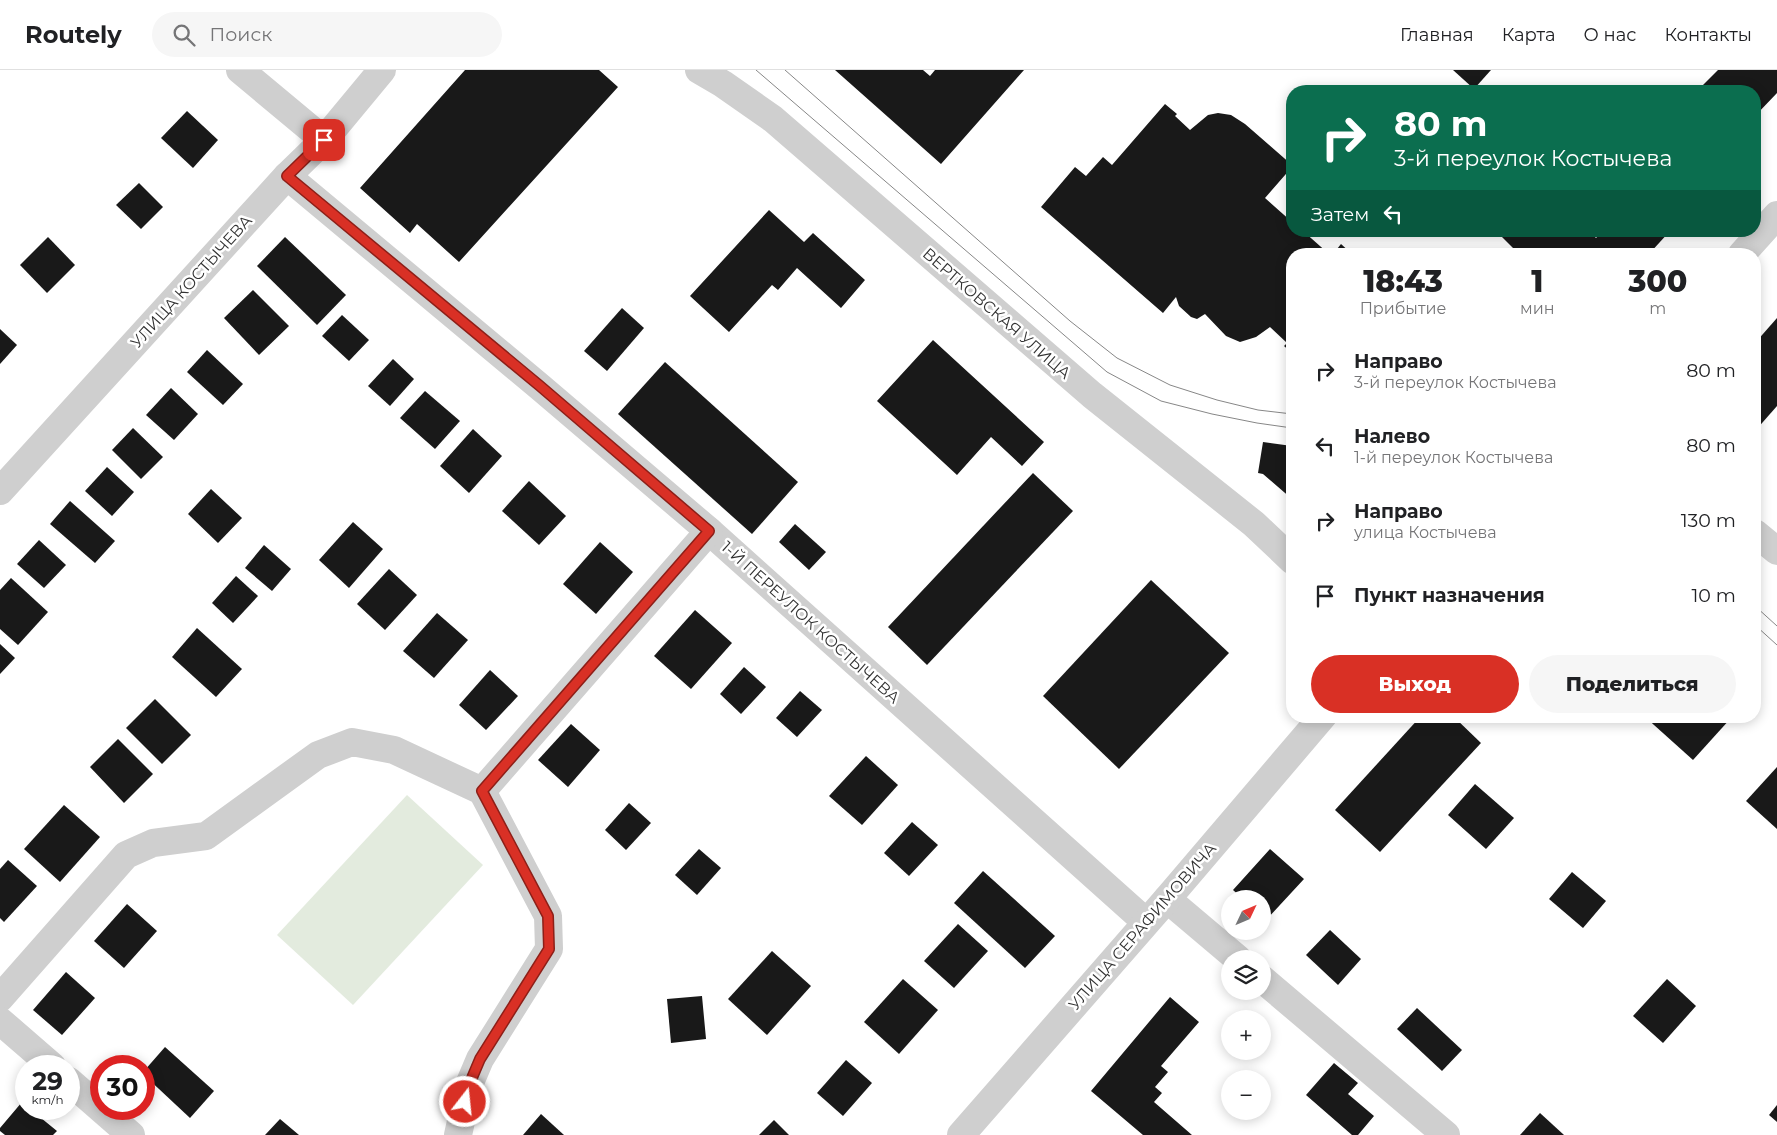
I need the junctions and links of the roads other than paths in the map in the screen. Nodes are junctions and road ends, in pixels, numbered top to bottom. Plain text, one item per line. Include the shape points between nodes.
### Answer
1 (240, 70) edge
2 (382, 70) edge
3 (699, 70) edge
4 (324, 140) junction
5 (287, 176) junction
6 (1777, 215) edge
7 (1761, 233) edge
8 (1757, 237) edge
9 (1747, 248) edge
10 (0, 491) edge
11 (709, 531) junction
12 (1761, 538) edge
13 (1777, 552) edge
14 (1286, 554) edge
15 (1317, 723) edge
16 (482, 791) junction
17 (1167, 899) junction
18 (1146, 922) junction
19 (1227, 950) edge
20 (1271, 988) edge
21 (0, 998) edge
22 (0, 1021) edge
23 (39, 1055) edge
24 (80, 1091) edge
25 (1442, 1134) edge
26 (131, 1135) edge
27 (458, 1135) edge
28 (961, 1135) edge

1 - 4 street
2 - 4 street, УЛИЦА КОСТЫЧЕВА
3 - 14 street, ВЕРТКОВСКАЯ УЛИЦА via 773,120 1092,394 1254,524
4 - 5 street, УЛИЦА КОСТЫЧЕВА
5 - 10 street, УЛИЦА КОСТЫЧЕВА
5 - 11 street, 1-Й ПЕРЕУЛОК КОСТЫЧЕВА
6 - 7 street
8 - 9 street
11 - 16 street
11 - 18 street, 1-Й ПЕРЕУЛОК КОСТЫЧЕВА
12 - 13 street
15 - 17 street, УЛИЦА СЕРАФИМОВИЧА
16 - 21 street via 394,750 352,742 318,755 206,836 152,843 126,854
16 - 27 street via 548,916 549,949 480,1059 469,1085
17 - 18 street, УЛИЦА СЕРАФИМОВИЧА
17 - 19 street
18 - 28 street, УЛИЦА СЕРАФИМОВИЧА
20 - 25 street
22 - 23 street
24 - 26 street

